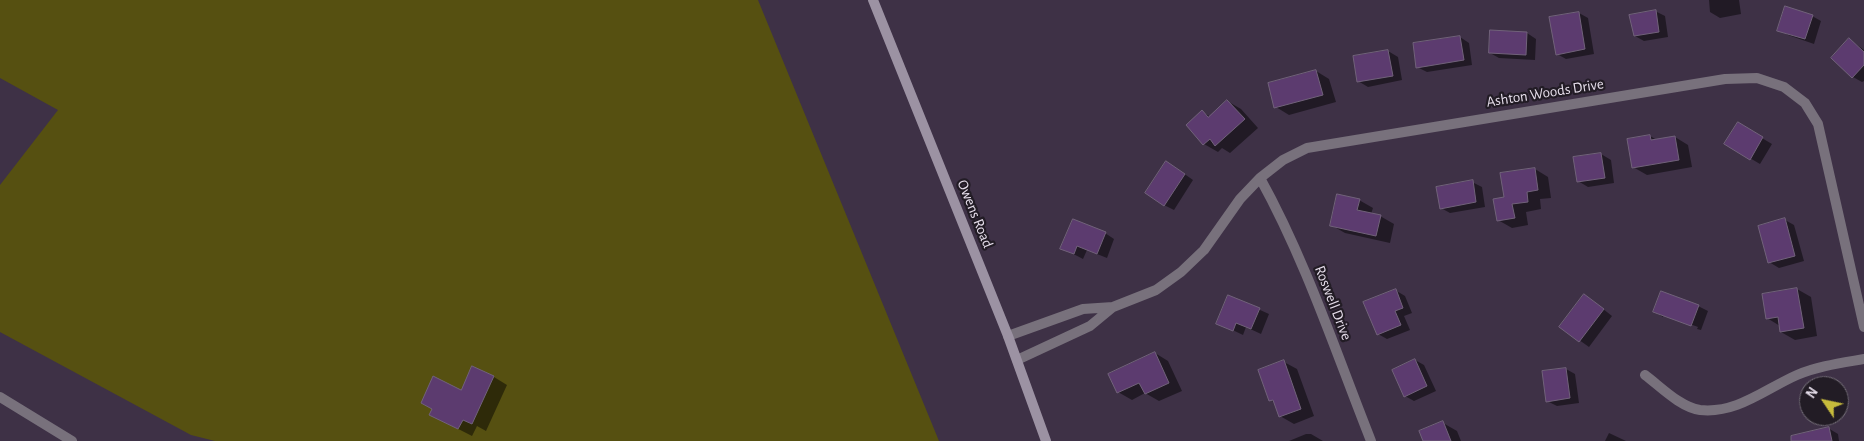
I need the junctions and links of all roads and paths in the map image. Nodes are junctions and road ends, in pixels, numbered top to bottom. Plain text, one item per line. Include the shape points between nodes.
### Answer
1 (873, 0) edge
2 (1260, 178) junction
3 (1113, 308) junction
4 (1864, 328) edge
5 (1008, 336) junction
6 (1864, 359) edge
7 (1017, 360) junction
8 (1645, 375) dead end
9 (0, 397) edge
10 (72, 441) edge
11 (1046, 441) edge
12 (1371, 441) edge

1 - 5 street, Owens Road
2 - 3 street, Ashton Woods Drive via 1240,199 1204,250 1182,272 1156,290
2 - 4 street, Ashton Woods Drive via 1283,160 1307,148 1725,79 1757,78 1784,87 1798,97 1818,124
2 - 12 street, Roswell Drive via 1295,247
3 - 5 street, Ashton Woods Drive via 1083,309
3 - 7 street, Ashton Woods Drive via 1090,326
5 - 7 street, Owens Road
6 - 8 street via 1797,375 1745,403 1723,410 1698,410 1677,400
7 - 11 street, Owens Road
9 - 10 street

